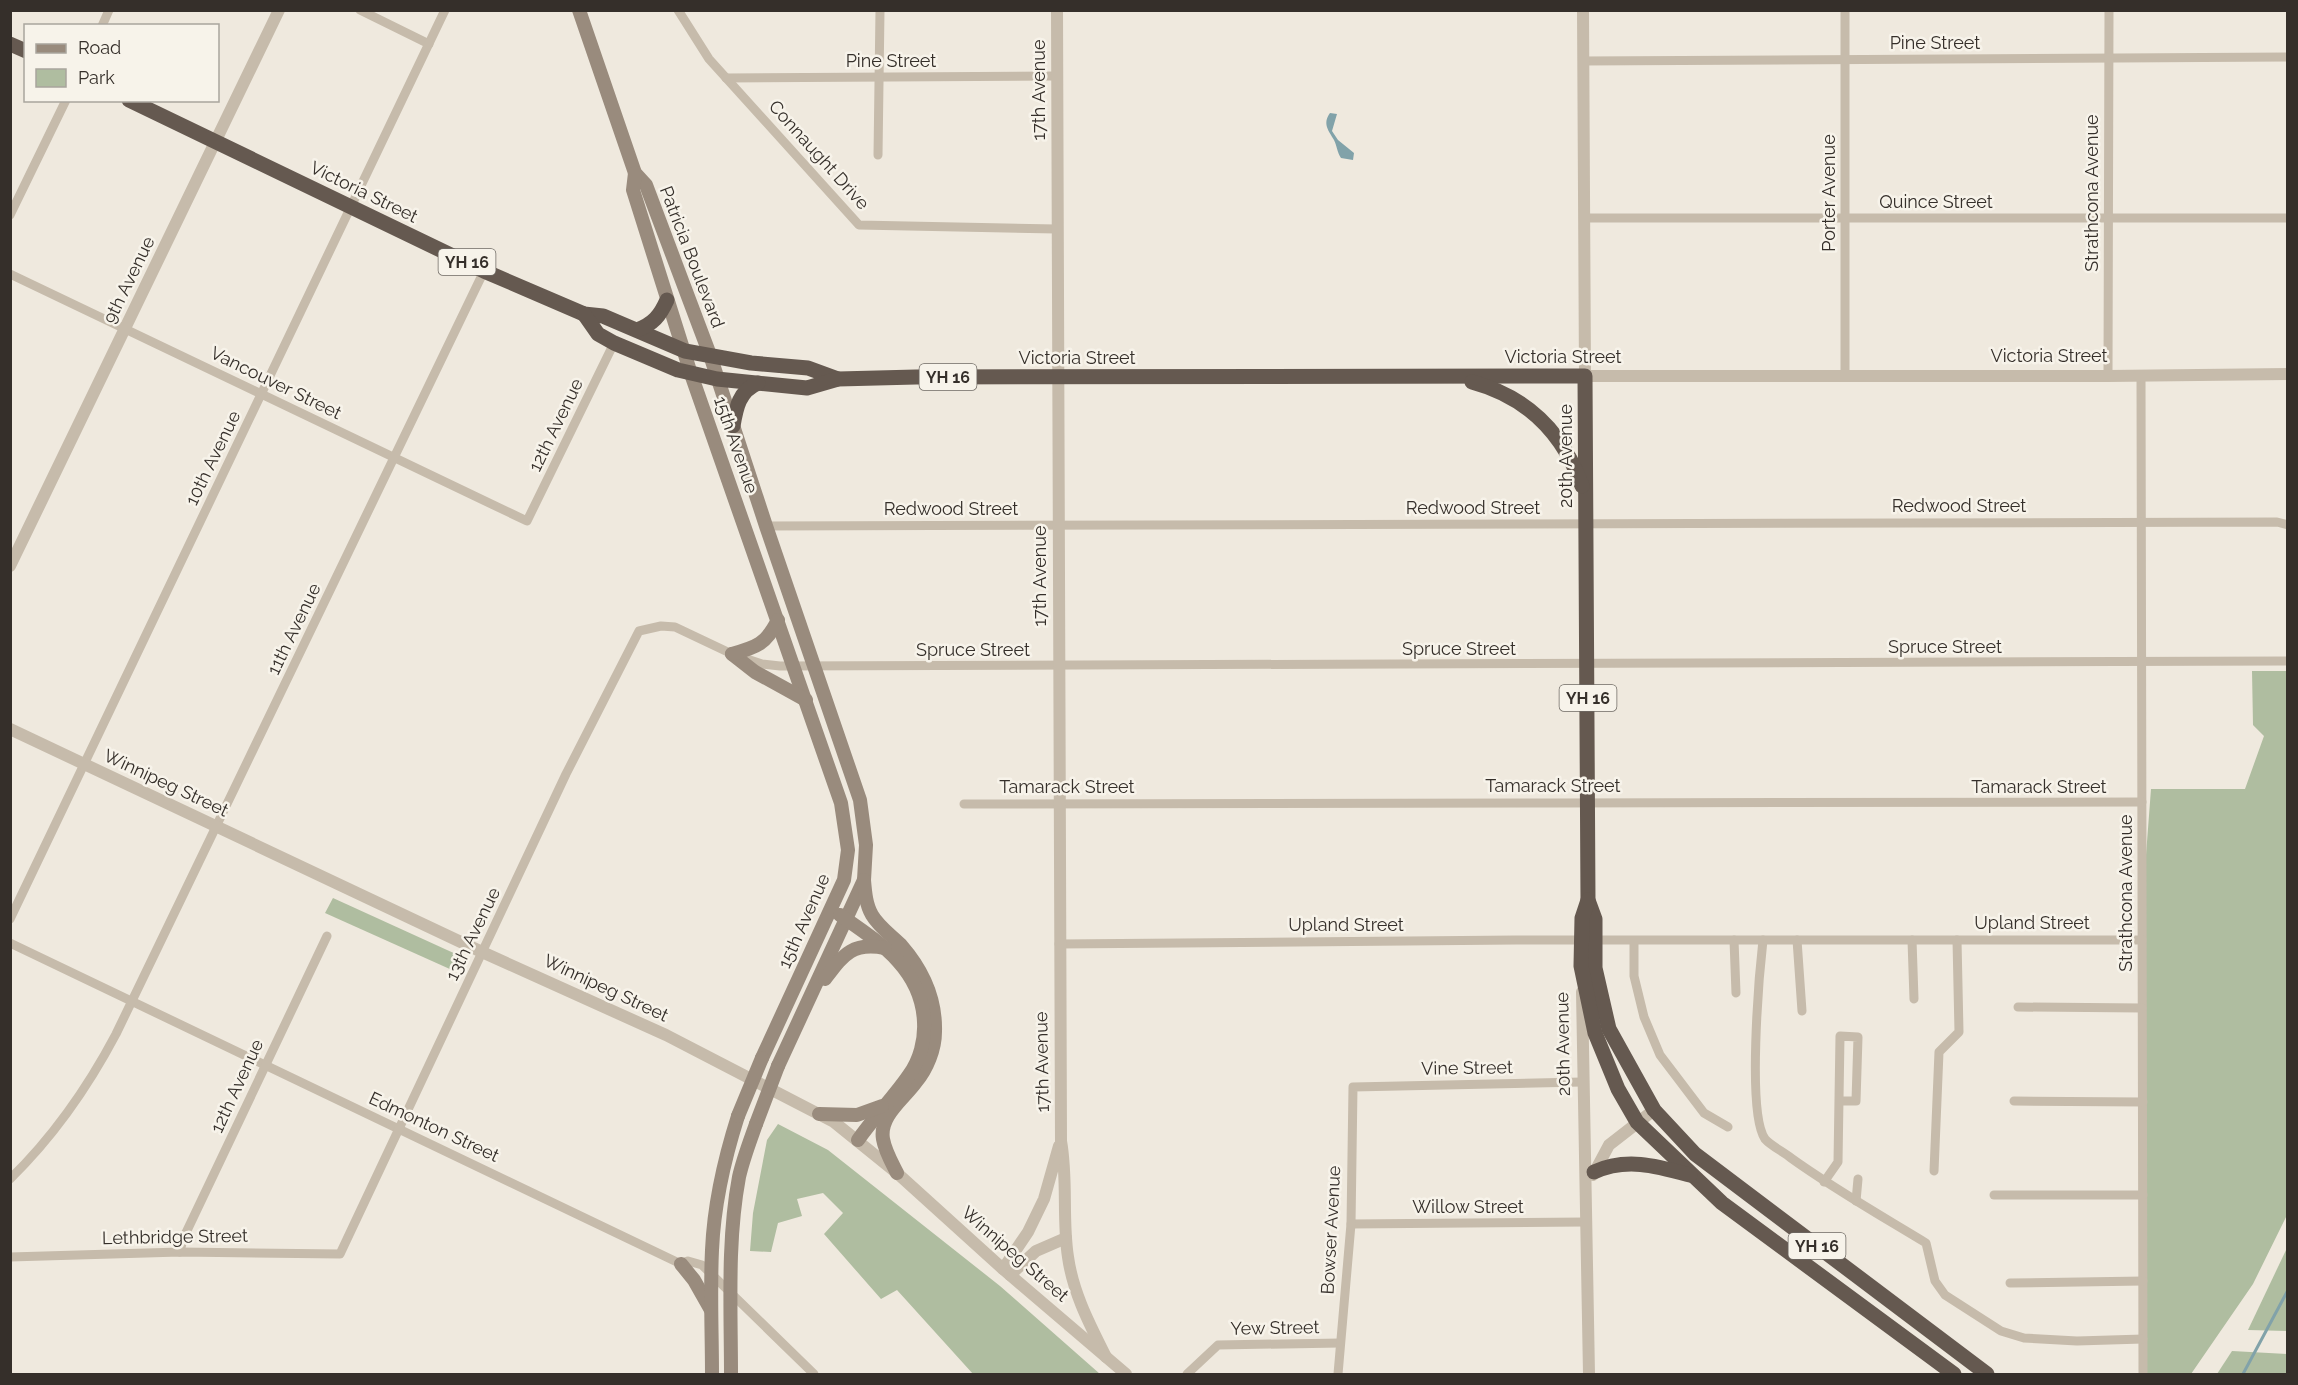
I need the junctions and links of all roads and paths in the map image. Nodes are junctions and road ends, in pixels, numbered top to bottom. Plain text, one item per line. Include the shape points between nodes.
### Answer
1 (109, 10) edge
2 (279, 10) edge
3 (360, 10) edge
4 (445, 10) edge
5 (579, 10) edge
6 (678, 10) edge
7 (880, 10) edge
8 (1057, 10) edge
9 (1582, 10) edge
10 (1845, 10) edge
11 (2109, 10) edge
12 (103, 24) edge
13 (10, 44) edge
14 (429, 44) junction
15 (24, 50) edge
16 (2288, 57) edge
17 (2109, 58) junction
18 (1846, 60) junction
19 (1583, 62) junction
20 (1056, 76) junction
21 (726, 78) junction
22 (879, 78) junction
23 (65, 102) edge
24 (133, 102) edge
25 (216, 142) junction
26 (878, 155) dead end
27 (635, 174) junction
28 (351, 207) junction
29 (10, 215) edge
30 (1584, 218) junction
31 (1846, 218) junction
32 (2108, 218) junction
33 (2288, 218) edge
34 (1056, 229) junction
35 (484, 271) junction
36 (10, 274) edge
37 (667, 300) junction
38 (584, 314) junction
39 (125, 329) junction
40 (637, 330) junction
41 (614, 343) junction
42 (685, 351) junction
43 (710, 355) junction
44 (691, 374) junction
45 (2288, 374) edge
46 (1845, 375) junction
47 (1585, 376) junction
48 (2108, 376) junction
49 (2141, 376) junction
50 (1058, 377) junction
51 (1455, 377) junction
52 (717, 379) junction
53 (838, 379) junction
54 (758, 383) junction
55 (261, 394) junction
56 (733, 426) junction
57 (395, 458) junction
58 (1586, 496) junction
59 (526, 521) joint
60 (2141, 522) junction
61 (1587, 524) junction
62 (1058, 525) junction
63 (2288, 525) edge
64 (766, 526) junction
65 (10, 566) edge
66 (778, 620) junction
67 (639, 631) joint
68 (732, 654) junction
69 (2288, 661) edge
70 (2142, 662) junction
71 (1587, 664) junction
72 (794, 666) junction
73 (814, 666) junction
74 (1058, 667) junction
75 (806, 700) junction
76 (10, 729) edge
77 (85, 764) junction
78 (1589, 802) junction
79 (2142, 802) junction
80 (1058, 803) junction
81 (964, 804) dead end
82 (216, 826) junction
83 (864, 880) junction
84 (831, 909) junction
85 (10, 919) edge
86 (847, 920) junction
87 (327, 936) dead end
88 (1589, 940) junction
89 (1634, 940) junction
90 (1734, 940) junction
91 (1763, 940) junction
92 (1797, 940) junction
93 (1912, 940) junction
94 (1957, 940) junction
95 (2142, 940) junction
96 (10, 944) edge
97 (1059, 944) junction
98 (886, 948) junction
99 (482, 952) junction
100 (1581, 966) junction
101 (1736, 993) dead end
102 (1914, 999) dead end
103 (810, 1000) junction
104 (132, 1001) junction
105 (2018, 1007) dead end
106 (2142, 1008) junction
107 (1802, 1011) dead end
108 (265, 1066) junction
109 (1582, 1082) junction
110 (1353, 1087) joint
111 (1839, 1101) junction
112 (2014, 1101) dead end
113 (2143, 1102) junction
114 (884, 1105) junction
115 (1654, 1110) junction
116 (819, 1114) junction
117 (1637, 1122) junction
118 (1728, 1126) dead end
119 (398, 1128) junction
120 (858, 1140) junction
121 (1061, 1141) junction
122 (1934, 1171) dead end
123 (1594, 1172) junction
124 (897, 1173) junction
125 (1691, 1176) junction
126 (10, 1179) edge
127 (1858, 1179) dead end
128 (1824, 1182) junction
129 (1586, 1189) junction
130 (1994, 1196) dead end
131 (2143, 1196) junction
132 (1856, 1201) junction
133 (1585, 1222) junction
134 (1351, 1224) junction
135 (1066, 1238) junction
136 (180, 1252) junction
137 (340, 1254) joint
138 (10, 1257) edge
139 (681, 1264) junction
140 (711, 1272) junction
141 (1007, 1272) junction
142 (2143, 1281) junction
143 (2010, 1283) dead end
144 (731, 1293) junction
145 (712, 1311) junction
146 (2143, 1339) junction
147 (1340, 1343) junction
148 (1106, 1357) junction
149 (712, 1374) edge
150 (730, 1374) edge
151 (814, 1374) edge
152 (1126, 1374) edge
153 (1187, 1374) edge
154 (1338, 1374) edge
155 (1589, 1374) edge
156 (1954, 1374) edge
157 (1987, 1374) edge
158 (2143, 1374) edge

1 - 12 street
2 - 25 street, 9th Avenue
3 - 14 street
4 - 14 street, 10th Avenue
5 - 27 main road, Patricia Boulevard
6 - 21 street, Connaught Drive
7 - 22 street
8 - 20 street, 17th Avenue
9 - 19 street, 20th Avenue
10 - 18 street, Porter Avenue
11 - 17 street, Strathcona Avenue
13 - 15 highway
14 - 28 street, 10th Avenue
16 - 17 street, Pine Street
17 - 18 street, Pine Street
17 - 32 street, Strathcona Avenue
18 - 19 street, Pine Street
18 - 31 street, Porter Avenue
19 - 30 street, 20th Avenue
20 - 22 street, Pine Street
20 - 34 street, 17th Avenue
21 - 22 street, Pine Street
21 - 34 street, Connaught Drive via 859,225
22 - 26 street
23 - 29 street
24 - 25 highway, Victoria Street / YH 16
25 - 28 highway, Victoria Street / YH 16
25 - 39 street, 9th Avenue
27 - 37 main road, Patricia Boulevard via 633,190
27 - 43 main road, Patricia Boulevard via 645,185
28 - 35 highway, Victoria Street / YH 16
28 - 55 street, 10th Avenue
30 - 31 street, Quince Street
30 - 47 street, 20th Avenue
31 - 32 street, Quince Street
31 - 46 street, Porter Avenue
32 - 33 street, Quince Street
32 - 48 street, Strathcona Avenue
34 - 50 street, 17th Avenue
35 - 38 highway, Victoria Street / YH 16
35 - 57 street, 11th Avenue
36 - 39 street, Vancouver Street
37 - 40 highway via 660,315 649,326
37 - 42 main road, Patricia Boulevard
38 - 40 highway, Victoria Street / YH 16 via 603,316
38 - 41 highway, Victoria Street / YH 16 via 598,334
39 - 55 street, Vancouver Street
39 - 65 street, 9th Avenue
40 - 42 highway, Victoria Street / YH 16
41 - 44 highway, Victoria Street / YH 16
41 - 59 street, 12th Avenue
42 - 43 highway, Victoria Street / YH 16
42 - 44 main road, 15th Avenue
43 - 52 main road, 15th Avenue
43 - 53 highway, Victoria Street / YH 16 via 808,368
44 - 52 highway, Victoria Street / YH 16
44 - 66 main road, 15th Avenue
45 - 49 street, Victoria Street
46 - 47 street, Victoria Street
46 - 48 street, Victoria Street
47 - 51 highway, Victoria Street / YH 16
47 - 58 highway, 20th Avenue / YH 16
48 - 49 street, Victoria Street
49 - 60 street, Strathcona Avenue
50 - 51 highway, Victoria Street / YH 16
50 - 53 highway, Victoria Street / YH 16
50 - 62 street, 17th Avenue
51 - 58 highway via 1493,387 1533,412 1556,435 1573,462
52 - 54 highway, Victoria Street / YH 16
52 - 56 main road, 15th Avenue
53 - 54 highway, Victoria Street / YH 16 via 807,388
54 - 56 highway via 747,388 741,397
55 - 57 street, Vancouver Street
55 - 77 street, 10th Avenue
56 - 64 main road, 15th Avenue
57 - 59 street, Vancouver Street
57 - 82 street, 11th Avenue
58 - 61 highway, 20th Avenue / YH 16
60 - 61 street, Redwood Street
60 - 63 street, Redwood Street
60 - 70 street, Strathcona Avenue
61 - 62 street, Redwood Street
61 - 71 highway, 20th Avenue / YH 16
62 - 64 street, Redwood Street
62 - 74 street, 17th Avenue
64 - 73 main road, 15th Avenue
66 - 68 main road via 761,644
66 - 72 main road, 15th Avenue
67 - 68 street, Spruce Street via 675,627
67 - 99 street, 13th Avenue
68 - 72 street, Spruce Street via 762,664
68 - 75 main road via 755,672
69 - 70 street, Spruce Street
70 - 71 street, Spruce Street
70 - 79 street, Strathcona Avenue
71 - 74 street, Spruce Street
71 - 78 highway, 20th Avenue / YH 16
72 - 73 street, Spruce Street
72 - 75 main road, 15th Avenue
73 - 74 street, Spruce Street
73 - 83 main road, 15th Avenue via 860,800 866,844
74 - 80 street, 17th Avenue
75 - 84 main road, 15th Avenue via 841,803 848,850 843,880
76 - 77 street, Winnipeg Street
77 - 82 street, Winnipeg Street
77 - 85 street, 10th Avenue
78 - 79 street, Tamarack Street
78 - 80 street, Tamarack Street
78 - 88 highway, 20th Avenue / YH 16 via 1588,900 1582,918
79 - 95 street, Strathcona Avenue
80 - 81 street, Tamarack Street
80 - 97 street, 17th Avenue
82 - 99 street, Winnipeg Street
82 - 104 street, 11th Avenue
83 - 86 main road, 15th Avenue
83 - 124 main road via 872,916 902,946 922,975 934,1006 935,1034 929,1062 886,1119 883,1132
84 - 86 main road
84 - 140 main road, 15th Avenue, bridge via 738,1116 716,1205
86 - 98 main road
86 - 103 main road, 15th Avenue
87 - 108 street, 12th Avenue
88 - 89 street, Upland Street
88 - 97 street, Upland Street
88 - 100 highway, 20th Avenue / YH 16
88 - 115 highway, YH 16 via 1609,1029
89 - 90 street, Upland Street
89 - 118 street via 1634,976 1659,1055 1704,1113
90 - 91 street, Upland Street
90 - 101 street
91 - 92 street, Upland Street
91 - 128 street via 1757,1001 1759,1122 1766,1139
92 - 93 street, Upland Street
92 - 107 street
93 - 94 street, Upland Street
93 - 102 street
94 - 95 street, Upland Street
94 - 122 street, Upland Street via 1959,1032 1939,1052
95 - 106 street, Strathcona Avenue
96 - 104 street, Edmonton Street
97 - 121 street, 17th Avenue
98 - 103 main road via 866,946 850,951
98 - 114 main road via 913,979 924,1008 924,1034 910,1074
99 - 116 street, Winnipeg Street via 666,1035
99 - 119 street, 13th Avenue
100 - 109 street, 20th Avenue
100 - 117 highway, YH 16 via 1595,1033 1618,1089
103 - 144 main road, 15th Avenue, bridge via 778,1066 742,1168 735,1209
104 - 108 street, Edmonton Street
104 - 126 street, 11th Avenue via 74,1103 50,1137
105 - 106 street
106 - 113 street, Strathcona Avenue
108 - 119 street, Edmonton Street
108 - 136 street, 12th Avenue
109 - 110 street, Vine Street
109 - 129 street, 20th Avenue
110 - 134 street, Bowser Avenue
111 - 111 street via 1856,1101 1858,1037 1840,1036
111 - 128 street via 1838,1162
112 - 113 street
113 - 131 street, Strathcona Avenue
114 - 116 main road via 857,1115
114 - 120 main road
115 - 117 street, 20th Avenue
115 - 157 highway, YH 16 via 1695,1154
116 - 120 street, Winnipeg Street
117 - 123 street, 20th Avenue via 1610,1145
117 - 125 highway, YH 16
119 - 137 street, 13th Avenue
119 - 139 street, Edmonton Street
120 - 124 street, Winnipeg Street
121 - 135 street, 17th Avenue
121 - 141 street, 17th Avenue via 1044,1199
123 - 125 highway via 1607,1166 1647,1164
123 - 129 street, 20th Avenue
124 - 141 street, Winnipeg Street
125 - 156 highway, YH 16
127 - 132 street
128 - 132 street
129 - 133 street, 20th Avenue
130 - 131 street
131 - 142 street, Strathcona Avenue
132 - 146 street via 1926,1242 1935,1281 1945,1295 2001,1331 2024,1338
133 - 134 street, Willow Street
133 - 155 street, 20th Avenue
134 - 147 street, Bowser Avenue
135 - 141 street via 1036,1251
135 - 148 street, 17th Avenue via 1077,1294
136 - 137 street, Lethbridge Street
136 - 138 street, Lethbridge Street
139 - 140 street, Edmonton Street via 688,1261
139 - 145 main road
140 - 144 street, Edmonton Street
140 - 145 main road, 15th Avenue
141 - 148 street, Winnipeg Street
142 - 143 street
142 - 146 street, Strathcona Avenue
144 - 150 main road, 15th Avenue
144 - 151 street, Edmonton Street
145 - 149 main road, 15th Avenue
146 - 158 street, Strathcona Avenue
147 - 153 street, Yew Street via 1218,1345
147 - 154 street, Bowser Avenue
148 - 152 street, Winnipeg Street

